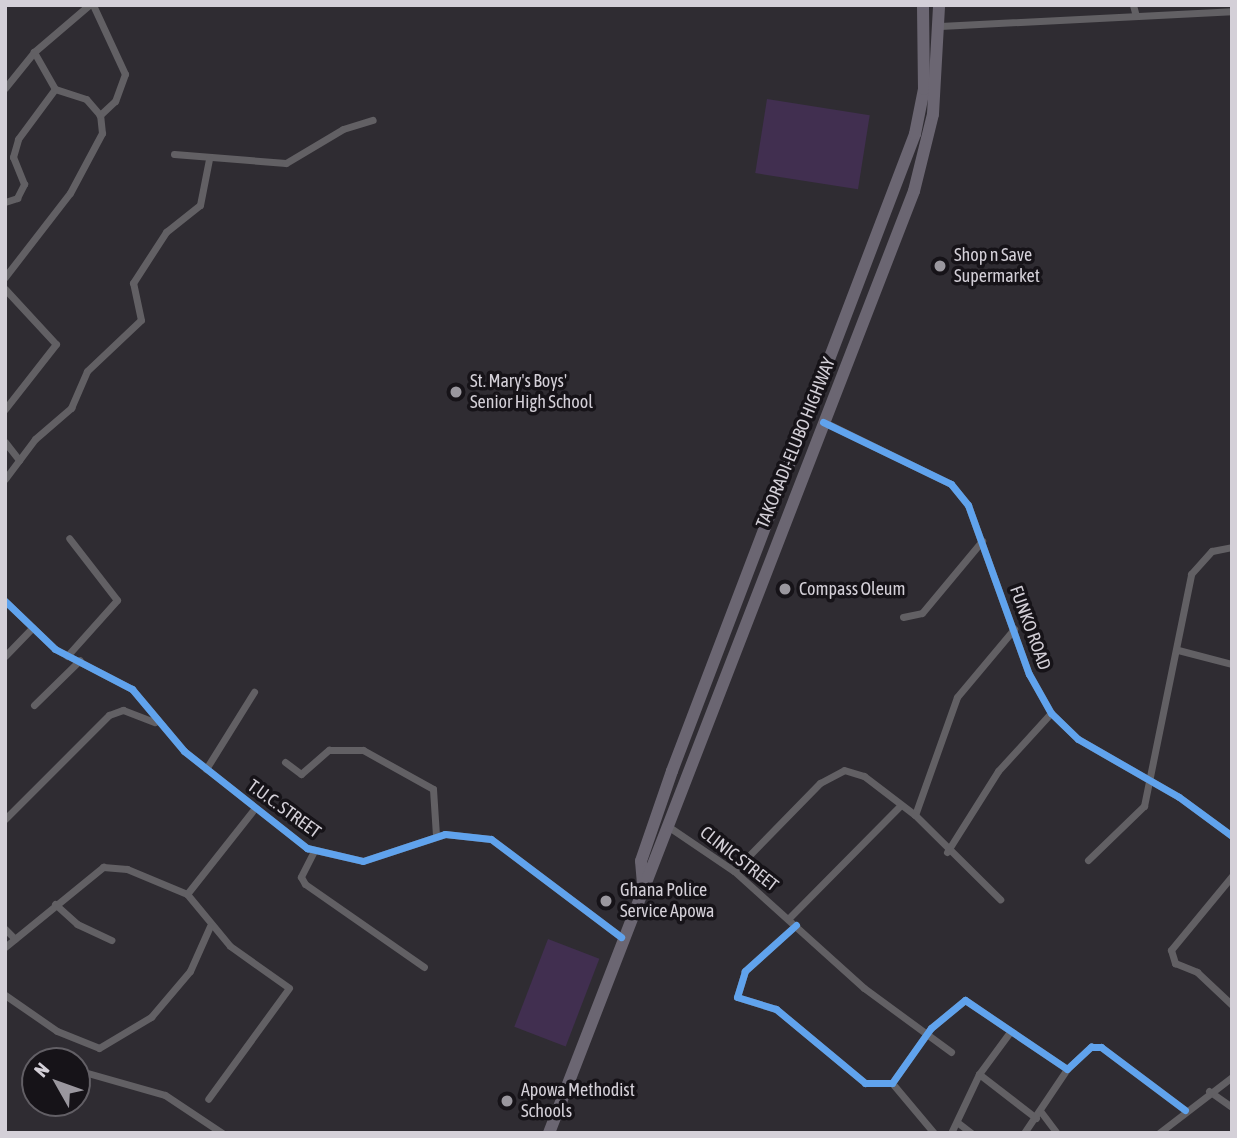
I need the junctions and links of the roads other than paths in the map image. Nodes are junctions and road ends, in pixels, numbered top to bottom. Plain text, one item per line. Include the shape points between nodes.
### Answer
1 (91, 5) edge
2 (923, 5) edge
3 (939, 5) edge
4 (1133, 5) edge
5 (1199, 9) edge
6 (1232, 11) edge
7 (1136, 16) junction
8 (940, 26) junction
9 (34, 52) junction
10 (5, 88) edge
11 (55, 89) junction
12 (100, 115) junction
13 (373, 121) dead end
14 (174, 154) dead end
15 (209, 159) junction
16 (5, 202) edge
17 (5, 276) edge
18 (5, 289) edge
19 (5, 409) edge
20 (823, 422) junction
21 (5, 442) edge
22 (19, 460) junction
23 (5, 479) edge
24 (69, 538) dead end
25 (982, 541) junction
26 (1232, 547) edge
27 (5, 601) edge
28 (903, 617) dead end
29 (32, 628) junction
30 (1014, 629) junction
31 (1178, 650) junction
32 (5, 656) edge
33 (67, 656) junction
34 (80, 660) junction
35 (1232, 664) edge
36 (254, 692) dead end
37 (34, 705) dead end
38 (1052, 713) junction
39 (155, 722) junction
40 (285, 762) dead end
41 (206, 769) junction
42 (1150, 782) junction
43 (900, 806) junction
44 (255, 808) junction
45 (915, 815) junction
46 (5, 820) edge
47 (669, 827) junction
48 (436, 836) junction
49 (1232, 836) edge
50 (314, 851) junction
51 (947, 852) junction
52 (1088, 860) dead end
53 (734, 871) junction
54 (1232, 876) edge
55 (643, 884) junction
56 (187, 894) junction
57 (1000, 899) dead end
58 (55, 904) junction
59 (788, 919) junction
60 (796, 925) junction
61 (211, 926) junction
62 (5, 929) edge
63 (621, 937) junction
64 (15, 939) junction
65 (111, 940) dead end
66 (5, 947) edge
67 (424, 967) dead end
68 (5, 995) edge
69 (1232, 1005) edge
70 (1010, 1032) junction
71 (926, 1034) junction
72 (951, 1052) dead end
73 (1067, 1069) junction
74 (91, 1074) edge
75 (979, 1074) junction
76 (1232, 1077) edge
77 (892, 1083) junction
78 (1209, 1091) junction
79 (208, 1099) dead end
80 (1232, 1107) edge
81 (1185, 1110) junction
82 (1038, 1115) junction
83 (957, 1122) junction
84 (222, 1133) edge
85 (549, 1133) edge
86 (934, 1133) edge
87 (951, 1133) edge
88 (971, 1133) edge
89 (1024, 1133) edge
90 (1057, 1133) edge
91 (1158, 1133) edge

1 - 9 street
1 - 12 street via 125,74 115,101
2 - 55 highway, TAKORADI-ELUBO HIGHWAY via 924,89 915,134 671,771 641,861
3 - 8 highway, TAKORADI-ELUBO HIGHWAY
4 - 7 street
5 - 6 street
5 - 7 street
7 - 8 street
8 - 20 highway, TAKORADI-ELUBO HIGHWAY via 933,114 914,191
9 - 10 street
9 - 11 street
11 - 12 street via 86,99
11 - 16 street via 18,139 13,156 23,184 17,198
12 - 17 street via 102,133 91,160
13 - 15 street via 343,129 286,163 235,154
14 - 15 street
15 - 22 street via 200,205 166,232 133,283 141,320 87,371 71,408
18 - 19 street via 56,344
20 - 25 street, FUNKO ROAD via 951,484 968,505
20 - 47 highway, TAKORADI-ELUBO HIGHWAY
21 - 22 street
22 - 23 street
24 - 33 street via 117,600
25 - 28 street via 922,613
25 - 30 street, FUNKO ROAD
26 - 31 street via 1212,551 1193,568
27 - 29 street, T.U.C. STREET
29 - 32 street
29 - 33 street, T.U.C. STREET
30 - 38 street, FUNKO ROAD
30 - 45 street via 957,697
31 - 35 street
31 - 42 street
33 - 34 street, T.U.C. STREET
34 - 37 street
34 - 39 street, T.U.C. STREET via 132,689
36 - 41 street
38 - 42 street, FUNKO ROAD via 1078,739
38 - 51 street via 998,771
39 - 41 street, T.U.C. STREET
39 - 46 street via 123,710 109,715
40 - 48 street via 301,774 329,750 363,750 433,789
41 - 44 street, T.U.C. STREET
42 - 49 street, FUNKO ROAD
42 - 52 street via 1133,821
43 - 45 street
43 - 53 street via 864,776 838,770
43 - 59 street
44 - 50 street, T.U.C. STREET
44 - 56 street
45 - 51 street
47 - 53 street, CLINIC STREET
47 - 55 highway, TAKORADI-ELUBO HIGHWAY
48 - 50 street, T.U.C. STREET via 363,862
48 - 63 street, T.U.C. STREET via 474,835 502,844
50 - 67 street via 301,877 305,884
51 - 57 street
53 - 59 street, CLINIC STREET
54 - 69 street via 1171,950 1175,963 1196,972
55 - 63 highway, TAKORADI-ELUBO HIGHWAY
56 - 58 street via 115,865 92,873
56 - 61 street
58 - 64 street
58 - 65 street via 78,924
59 - 60 street, CLINIC STREET
60 - 71 street, CLINIC STREET
60 - 77 street via 745,971 737,997 776,1009 865,1083
61 - 68 street via 190,971 151,1017 99,1048 57,1031
61 - 79 street via 289,988
62 - 64 street
63 - 85 highway, TAKORADI-ELUBO HIGHWAY
64 - 66 street
70 - 71 street via 965,1000
70 - 73 street
70 - 75 street
71 - 72 street, CLINIC STREET
71 - 77 street
73 - 81 street via 1091,1047 1101,1047
73 - 82 street
74 - 84 street via 165,1095
75 - 82 street
75 - 83 street
76 - 78 street
77 - 86 street
78 - 80 street
78 - 81 street
81 - 91 street
82 - 89 street
82 - 90 street
83 - 87 street
83 - 88 street

